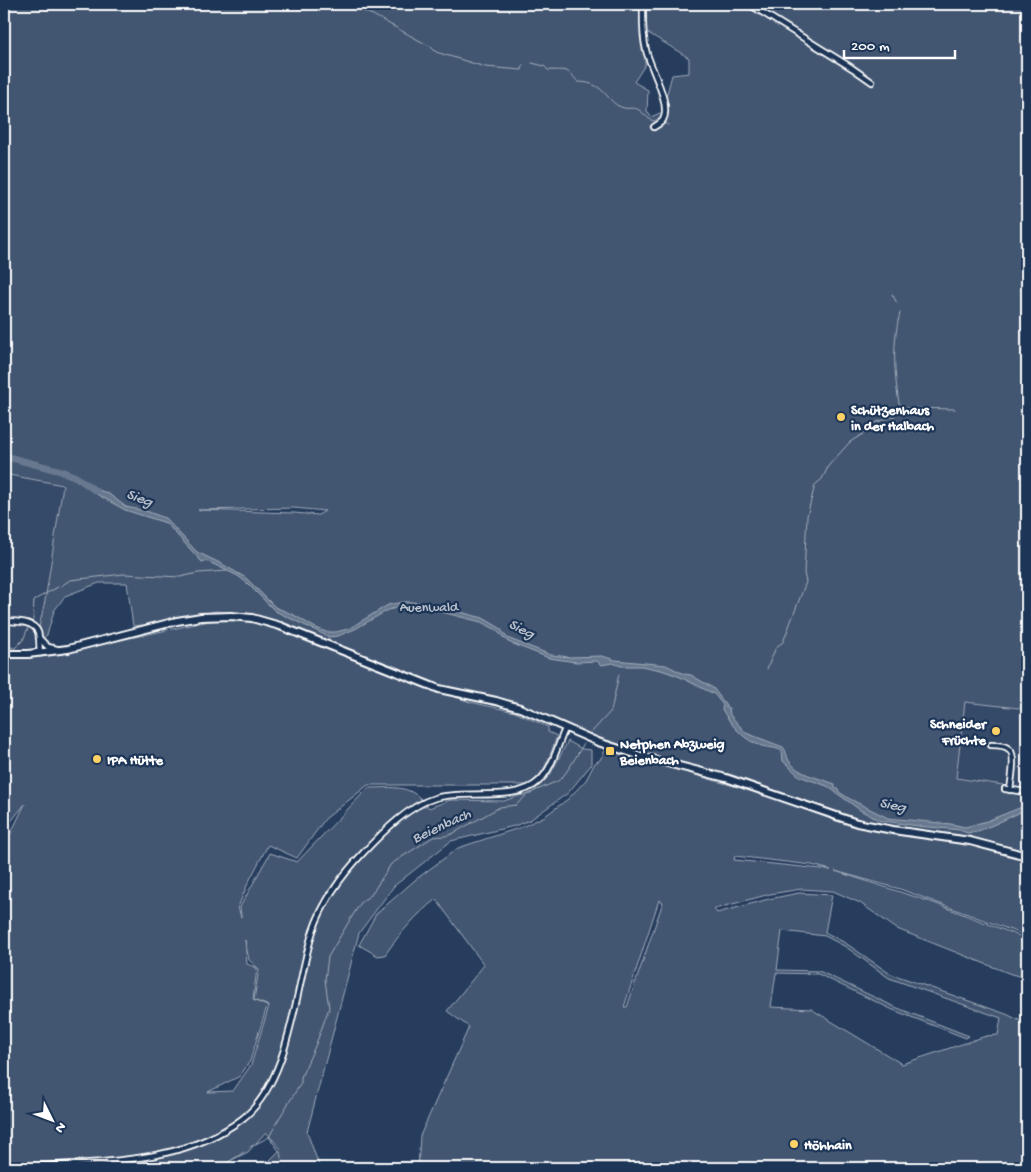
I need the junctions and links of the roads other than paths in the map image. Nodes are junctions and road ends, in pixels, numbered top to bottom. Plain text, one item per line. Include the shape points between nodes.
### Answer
1 (643, 4) edge
2 (749, 4) edge
3 (872, 82) dead end
4 (654, 127) dead end
5 (4, 621) edge
6 (39, 638) junction
7 (64, 650) junction
8 (40, 653) junction
9 (4, 654) edge
10 (565, 729) junction
11 (991, 744) dead end
12 (1027, 792) edge
13 (1027, 856) edge
14 (23, 1168) edge

1 - 4 street via 646,51 664,98 665,114 662,122
2 - 3 street
5 - 6 street via 31,625
6 - 7 street via 48,647
6 - 8 street
7 - 8 main road
7 - 10 main road via 189,619 243,616 280,626 438,689 520,708
8 - 9 main road
10 - 13 main road via 644,757 726,778 857,823 964,840
10 - 14 street via 549,768 534,785 508,793 452,794 432,799 390,827 346,874 327,899 313,931 278,1067 264,1096 248,1114 212,1137 178,1151 98,1163
11 - 12 street via 1010,749 1013,756 1008,790

